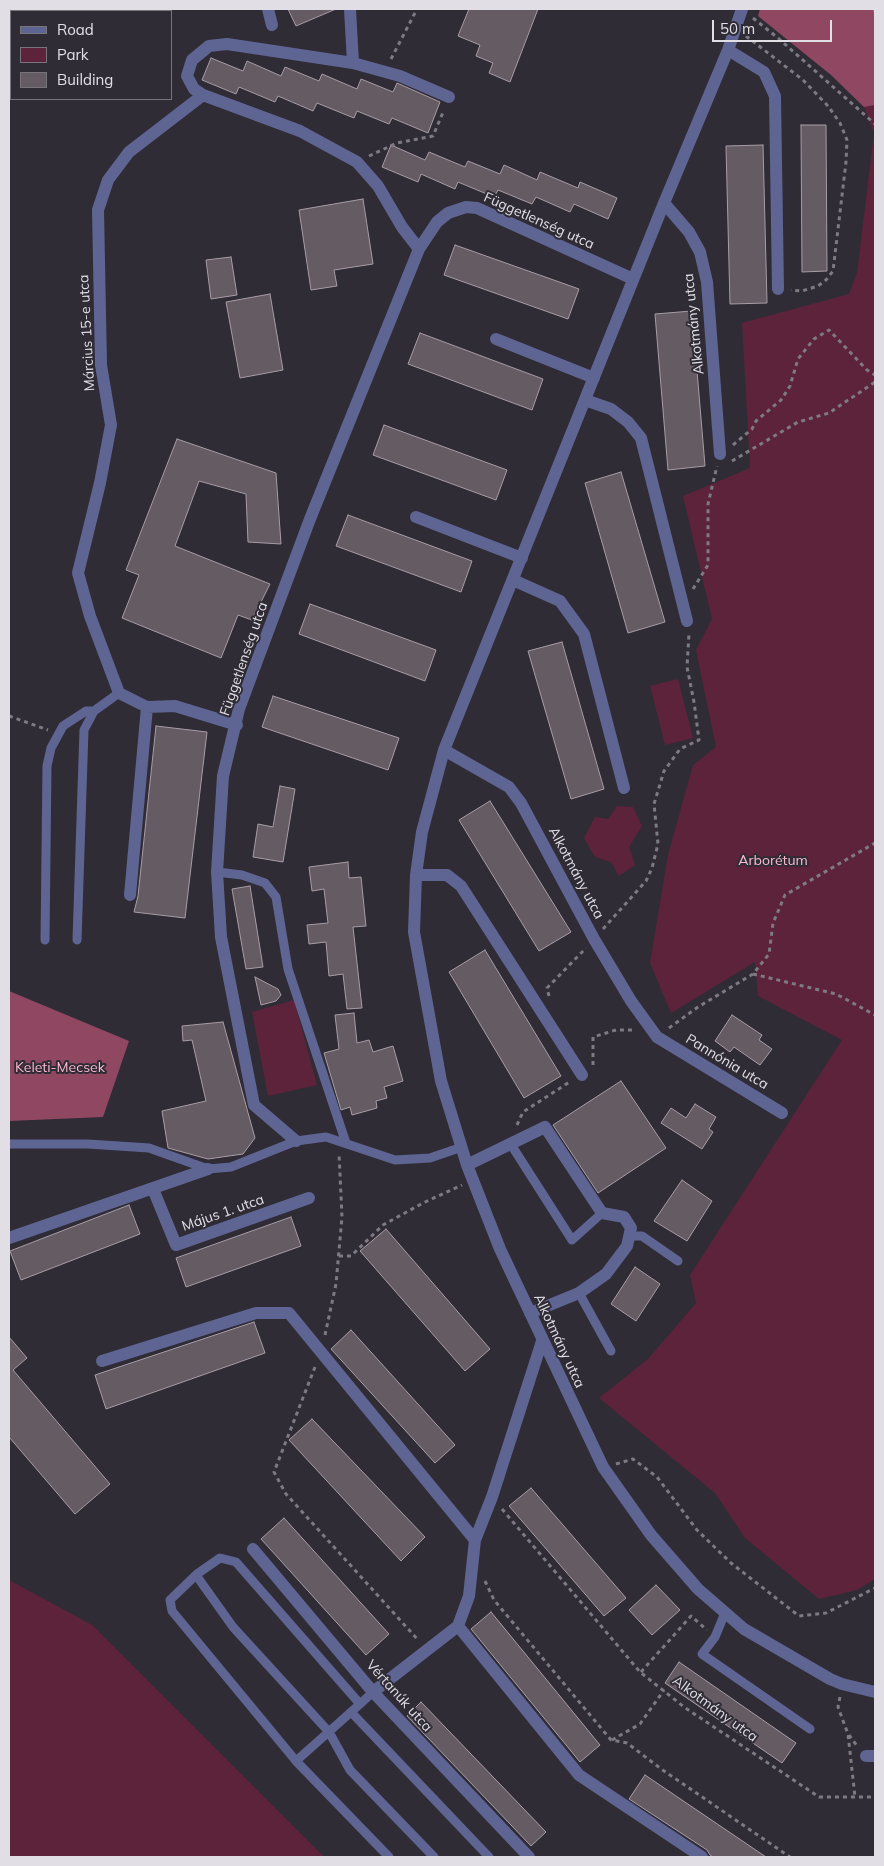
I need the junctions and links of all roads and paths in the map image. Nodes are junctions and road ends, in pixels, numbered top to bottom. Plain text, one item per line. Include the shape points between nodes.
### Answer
1 (268, 9) edge
2 (350, 9) edge
3 (417, 9) edge
4 (874, 9) edge
5 (741, 11) edge
6 (875, 12) edge
7 (272, 25) dead end
8 (736, 27) junction
9 (728, 50) junction
10 (353, 63) junction
11 (385, 72) junction
12 (203, 95) junction
13 (449, 97) joint
14 (875, 124) edge
15 (357, 162) junction
16 (664, 203) junction
17 (418, 250) junction
18 (634, 279) junction
19 (778, 289) joint
20 (496, 339) dead end
21 (875, 375) edge
22 (594, 378) junction
23 (875, 382) edge
24 (585, 400) junction
25 (720, 454) junction
26 (716, 470) junction
27 (416, 517) dead end
28 (522, 558) junction
29 (513, 580) junction
30 (683, 599) junction
31 (687, 621) joint
32 (119, 693) junction
33 (148, 707) junction
34 (94, 711) junction
35 (9, 716) edge
36 (237, 724) junction
37 (59, 733) junction
38 (444, 750) junction
39 (624, 788) dead end
40 (875, 843) edge
41 (217, 872) junction
42 (416, 875) junction
43 (130, 895) dead end
44 (594, 939) junction
45 (45, 940) dead end
46 (77, 940) dead end
47 (753, 974) junction
48 (553, 1002) dead end
49 (875, 1015) edge
50 (657, 1037) junction
51 (588, 1060) dead end
52 (582, 1075) dead end
53 (544, 1098) dead end
54 (523, 1112) dead end
55 (782, 1113) dead end
56 (296, 1141) junction
57 (342, 1141) junction
58 (510, 1143) junction
59 (9, 1144) edge
60 (462, 1147) junction
61 (467, 1165) junction
62 (208, 1169) junction
63 (463, 1185) dead end
64 (153, 1189) junction
65 (309, 1198) dead end
66 (602, 1213) junction
67 (629, 1236) junction
68 (9, 1238) edge
69 (338, 1256) junction
70 (678, 1261) dead end
71 (579, 1293) junction
72 (530, 1314) junction
73 (542, 1341) junction
74 (611, 1351) dead end
75 (320, 1353) junction
76 (102, 1361) dead end
77 (603, 1467) junction
78 (492, 1497) junction
79 (475, 1540) junction
80 (253, 1549) dead end
81 (196, 1575) junction
82 (875, 1588) edge
83 (494, 1600) dead end
84 (725, 1613) junction
85 (458, 1626) junction
86 (715, 1637) junction
87 (427, 1650) junction
88 (640, 1672) junction
89 (664, 1690) junction
90 (373, 1692) junction
91 (875, 1692) edge
92 (360, 1704) junction
93 (838, 1707) dead end
94 (351, 1712) junction
95 (810, 1729) dead end
96 (329, 1732) junction
97 (611, 1740) junction
98 (296, 1761) junction
99 (875, 1796) edge
100 (855, 1797) junction
101 (389, 1857) edge
102 (434, 1857) edge
103 (489, 1857) edge
104 (528, 1857) edge
105 (702, 1857) edge
106 (790, 1857) edge

1 - 7 street
2 - 10 street
3 - 11 path
4 - 6 path
5 - 8 street, Alkotmány utca
5 - 14 path via 756,20
8 - 9 street, Alkotmány utca
8 - 19 path via 809,87 836,117 847,140 833,271 826,280 802,291
9 - 16 street, Alkotmány utca
9 - 19 street via 764,72 776,96
10 - 11 street
10 - 12 street via 227,44 209,46 192,60 187,76 194,89
11 - 13 street
12 - 15 street via 300,131
12 - 32 street, Március 15-e utca via 129,152 108,180 98,210 101,365 111,426 78,574
13 - 15 path via 433,136 397,143
15 - 17 street via 378,186
16 - 18 street, Alkotmány utca
16 - 25 street, Alkotmány utca via 689,232 700,252 707,282
17 - 18 street, Függetlenség utca via 448,212 477,208
17 - 36 street, Függetlenség utca via 310,519 239,709
18 - 22 street, Alkotmány utca
20 - 22 street
21 - 25 path via 829,330 814,339 798,359 790,386 781,400 756,420 742,439
22 - 24 street, Alkotmány utca
23 - 26 path via 829,414 798,422
24 - 28 street, Alkotmány utca
24 - 30 street via 611,409 641,438
25 - 26 path
26 - 30 path via 708,504 708,565 697,585
27 - 28 street
28 - 29 street, Alkotmány utca
29 - 38 street, Alkotmány utca
29 - 39 street via 560,601 584,634
30 - 31 street
31 - 44 path via 690,641 687,667 699,740 680,749 664,771 654,804 658,844 646,881
32 - 33 street
32 - 34 lane
33 - 36 street via 175,706
33 - 43 street
34 - 37 lane via 77,715
34 - 46 lane via 84,730
35 - 37 path
36 - 41 street, Függetlenség utca via 224,776
37 - 45 lane via 47,766
38 - 42 street, Alkotmány utca via 422,832
38 - 44 street, Alkotmány utca via 509,787 521,803
40 - 47 path via 785,895 774,923 769,954
41 - 56 street, Függetlenség utca via 221,937 254,1105
41 - 57 lane via 242,875 265,883 276,897 288,969
42 - 52 street via 447,875 461,886
42 - 60 street, Alkotmány utca via 414,932 424,994 441,1081
44 - 48 path via 547,988
44 - 50 street, Alkotmány utca
47 - 49 path via 836,994
47 - 50 path
50 - 51 path via 645,1031 616,1030 593,1037 593,1068
50 - 55 street, Pannónia utca
53 - 54 path
56 - 57 lane via 326,1138
56 - 62 lane via 231,1167
57 - 60 lane via 395,1160 430,1158
57 - 69 path via 342,1216
58 - 61 street
58 - 66 street via 545,1127
58 - 66 lane via 572,1240
59 - 62 lane via 149,1148
60 - 61 street, Alkotmány utca
61 - 72 street, Alkotmány utca
62 - 64 street
63 - 69 path via 382,1225 351,1256
64 - 65 street, Május 1. utca via 176,1245
64 - 68 street
66 - 67 street via 624,1217 631,1228
67 - 70 lane via 642,1236
67 - 71 street via 626,1246 606,1274
69 - 75 path via 336,1284
71 - 72 street
71 - 74 lane
72 - 73 street, Alkotmány utca
73 - 77 street, Alkotmány utca
73 - 78 street
75 - 76 street via 290,1313 256,1313
75 - 79 street
75 - 87 path via 274,1472 286,1494
77 - 82 path via 633,1460 657,1477 697,1530 731,1563 799,1616 826,1613
77 - 84 street, Alkotmány utca via 650,1535 698,1589
78 - 79 street
78 - 88 path, Alkotmány utca
79 - 85 street via 470,1596
80 - 90 street, Vértanúk utca
81 - 92 lane via 220,1558 236,1562
81 - 96 lane via 233,1627
81 - 98 lane via 170,1600 172,1611
83 - 97 path
84 - 86 lane
84 - 91 street, Alkotmány utca via 744,1629 830,1679
85 - 87 street
85 - 105 street via 578,1775
86 - 88 path via 691,1616
86 - 95 lane via 702,1654
87 - 90 street
88 - 89 path, Alkotmány utca
89 - 97 path via 640,1724
89 - 100 path, Alkotmány utca via 819,1797
90 - 92 lane
90 - 104 street, Vértanúk utca
92 - 94 lane
93 - 100 path via 848,1734
94 - 96 lane
94 - 103 lane
96 - 98 lane
96 - 102 lane via 350,1770
97 - 106 path via 627,1743
98 - 101 lane
99 - 100 path, Alkotmány utca

